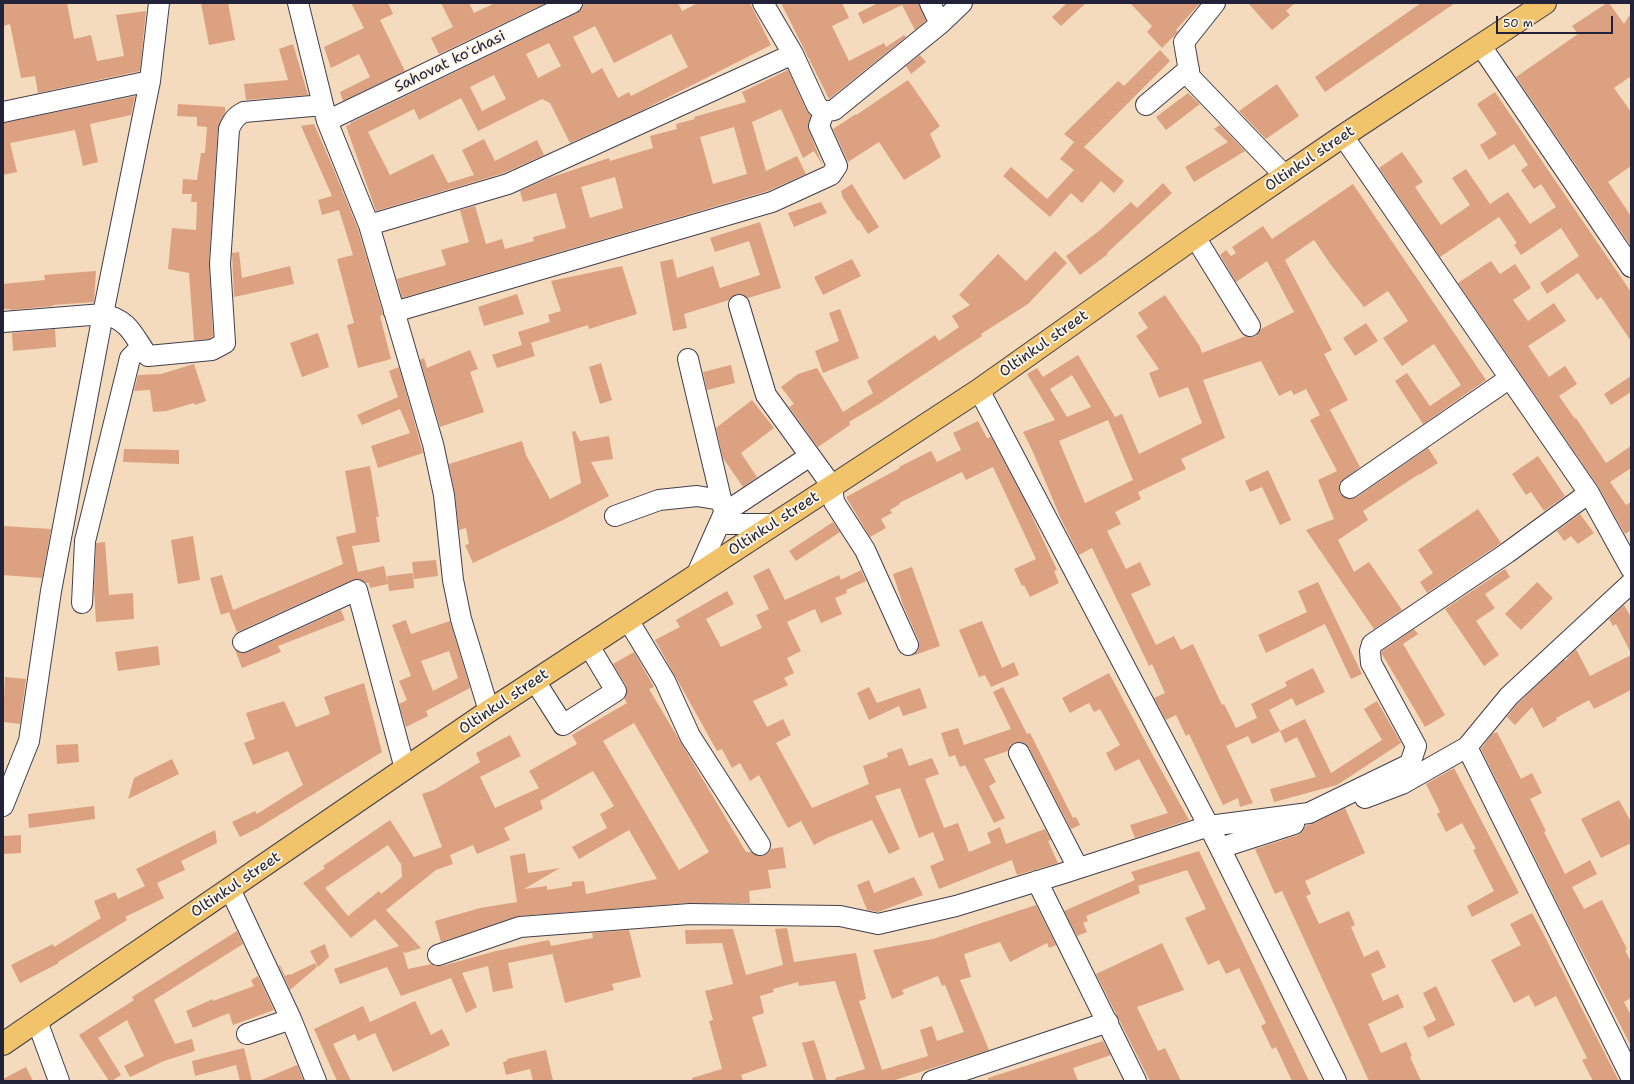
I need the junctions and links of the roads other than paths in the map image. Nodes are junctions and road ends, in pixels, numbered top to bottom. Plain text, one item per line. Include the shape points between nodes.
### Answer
1 (160, 3) edge
2 (298, 3) edge
3 (572, 3) edge
4 (763, 3) edge
5 (930, 3) edge
6 (962, 3) edge
7 (1215, 3) edge
8 (1545, 3) edge
9 (940, 24) junction
10 (1481, 46) junction
11 (793, 54) junction
12 (1189, 69) junction
13 (150, 81) junction
14 (1146, 105) dead end
15 (3, 112) edge
16 (824, 112) junction
17 (325, 113) junction
18 (1343, 136) junction
19 (1285, 176) junction
20 (368, 225) junction
21 (1195, 236) junction
22 (1631, 267) edge
23 (738, 305) dead end
24 (394, 312) junction
25 (103, 314) junction
26 (3, 322) edge
27 (1250, 326) dead end
28 (141, 347) junction
29 (688, 359) dead end
30 (1510, 378) junction
31 (979, 390) junction
32 (810, 456) junction
33 (832, 486) junction
34 (1350, 488) dead end
35 (1589, 493) junction
36 (723, 506) junction
37 (615, 516) dead end
38 (775, 524) junction
39 (696, 576) junction
40 (1630, 584) edge
41 (82, 603) dead end
42 (628, 620) junction
43 (243, 642) dead end
44 (908, 645) dead end
45 (589, 646) junction
46 (535, 681) junction
47 (489, 711) junction
48 (1467, 747) junction
49 (1019, 753) dead end
50 (405, 769) junction
51 (3, 806) edge
52 (1209, 826) junction
53 (760, 845) dead end
54 (1220, 848) junction
55 (1078, 868) junction
56 (1037, 881) junction
57 (230, 889) junction
58 (438, 955) dead end
59 (291, 1019) junction
60 (37, 1021) junction
61 (1108, 1022) junction
62 (247, 1034) dead end
63 (3, 1044) edge
64 (1631, 1077) edge
65 (59, 1081) edge
66 (316, 1081) edge
67 (932, 1081) edge
68 (1136, 1081) edge
69 (1336, 1081) edge

1 - 13 street
2 - 17 street
3 - 17 street, Sahovat koʻchasi
4 - 11 street
5 - 9 street
6 - 9 street
7 - 12 street via 1184,42
8 - 10 main road, Oltinkul street
9 - 16 street via 834,110
10 - 18 main road, Oltinkul street
10 - 22 street
11 - 16 street via 817,106
11 - 20 street via 508,184
12 - 14 street
12 - 19 street via 1190,76
13 - 15 street
13 - 25 street
16 - 24 street via 819,126 837,166 831,175 807,187 772,202
17 - 20 street
17 - 28 street via 244,112 237,115 229,129 220,264 225,343 212,350 158,356 148,356
18 - 19 main road, Oltinkul street
18 - 30 street
19 - 21 main road, Oltinkul street
20 - 24 street
21 - 27 street
21 - 31 main road, Oltinkul street
23 - 32 street via 766,395
24 - 47 street via 433,444 444,495 453,580 461,619
25 - 26 street
25 - 28 street via 113,316 128,326
25 - 51 street via 51,591 29,741
28 - 41 street via 130,358 85,542
29 - 36 street
30 - 34 street
30 - 35 street
31 - 33 main road, Oltinkul street
31 - 52 street
32 - 33 street
32 - 36 street
33 - 38 main road, Oltinkul street
33 - 44 street via 834,502 865,550
35 - 40 street
35 - 52 street via 1507,553 1372,644 1371,663 1416,746 1410,764 1309,813
36 - 37 street via 697,496 659,500
36 - 38 street via 727,524
36 - 39 street
38 - 39 main road, Oltinkul street
39 - 42 main road, Oltinkul street
40 - 48 street via 1509,696
42 - 45 main road, Oltinkul street
42 - 53 street via 665,681 690,736
43 - 50 street via 357,590
45 - 46 main road, Oltinkul street
45 - 46 street via 616,691 563,725
46 - 47 main road, Oltinkul street
47 - 50 main road, Oltinkul street
48 - 54 street via 1402,784
48 - 64 street
49 - 55 street
50 - 57 main road, Oltinkul street
52 - 54 street
52 - 55 street
54 - 69 street
55 - 56 street
56 - 58 street via 956,906 878,924 840,916 690,914 520,927
56 - 61 street
57 - 59 street
57 - 60 main road, Oltinkul street
59 - 62 street
59 - 66 street
60 - 63 main road, Oltinkul street
60 - 65 street
61 - 67 street
61 - 68 street

